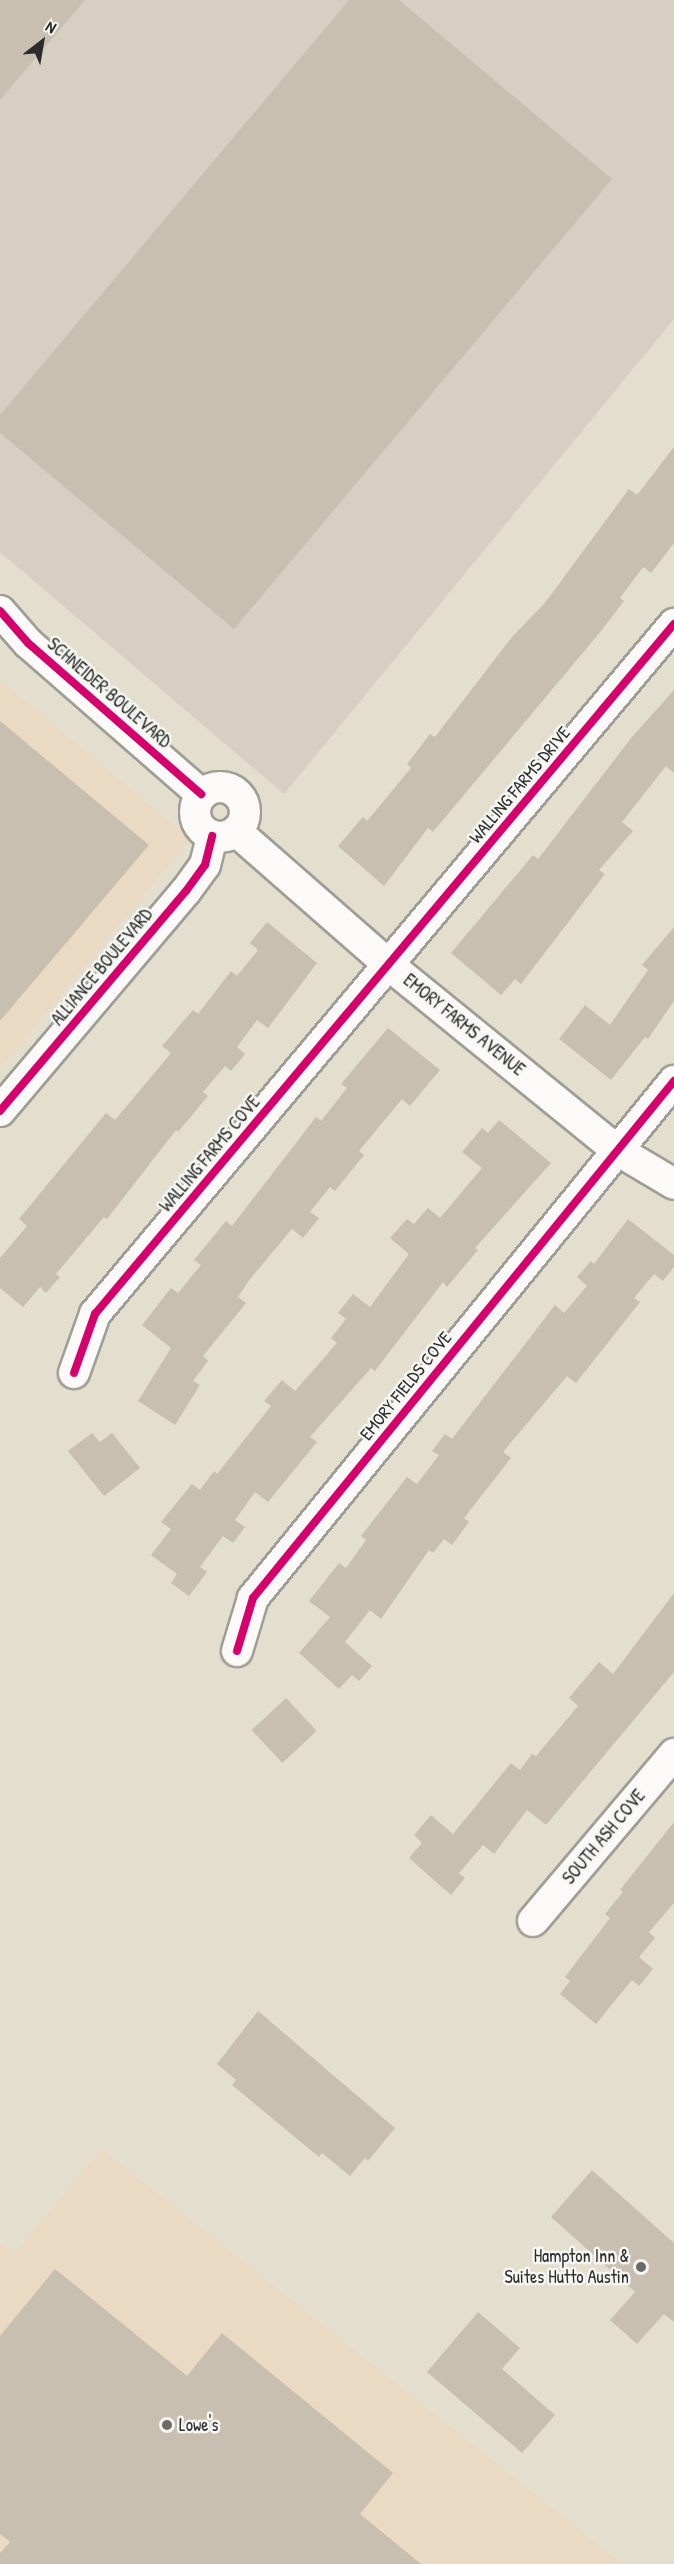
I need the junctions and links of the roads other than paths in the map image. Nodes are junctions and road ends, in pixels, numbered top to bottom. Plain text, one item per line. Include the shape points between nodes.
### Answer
1 (0, 611) edge
2 (674, 624) edge
3 (201, 794) junction
4 (224, 833) junction
5 (389, 965) junction
6 (674, 1082) edge
7 (0, 1111) edge
8 (617, 1150) junction
9 (674, 1184) edge
10 (74, 1373) dead end
11 (237, 1651) dead end
12 (674, 1754) edge
13 (533, 1921) dead end

1 - 3 street, SCHNEIDER BOULEVARD via 28,643
2 - 5 street, WALLING FARMS DRIVE
3 - 4 street via 195,818
3 - 4 street via 216,787 238,795 244,817
4 - 5 street, EMORY FARMS AVENUE
4 - 7 street, ALLIANCE BOULEVARD via 186,891
5 - 8 street, EMORY FARMS AVENUE
5 - 10 street, WALLING FARMS COVE via 94,1314
6 - 8 street, EMORY FIELDS COVE
8 - 9 street, EMORY FARMS AVENUE
8 - 11 street, EMORY FIELDS COVE via 253,1598
12 - 13 street, SOUTH ASH COVE

